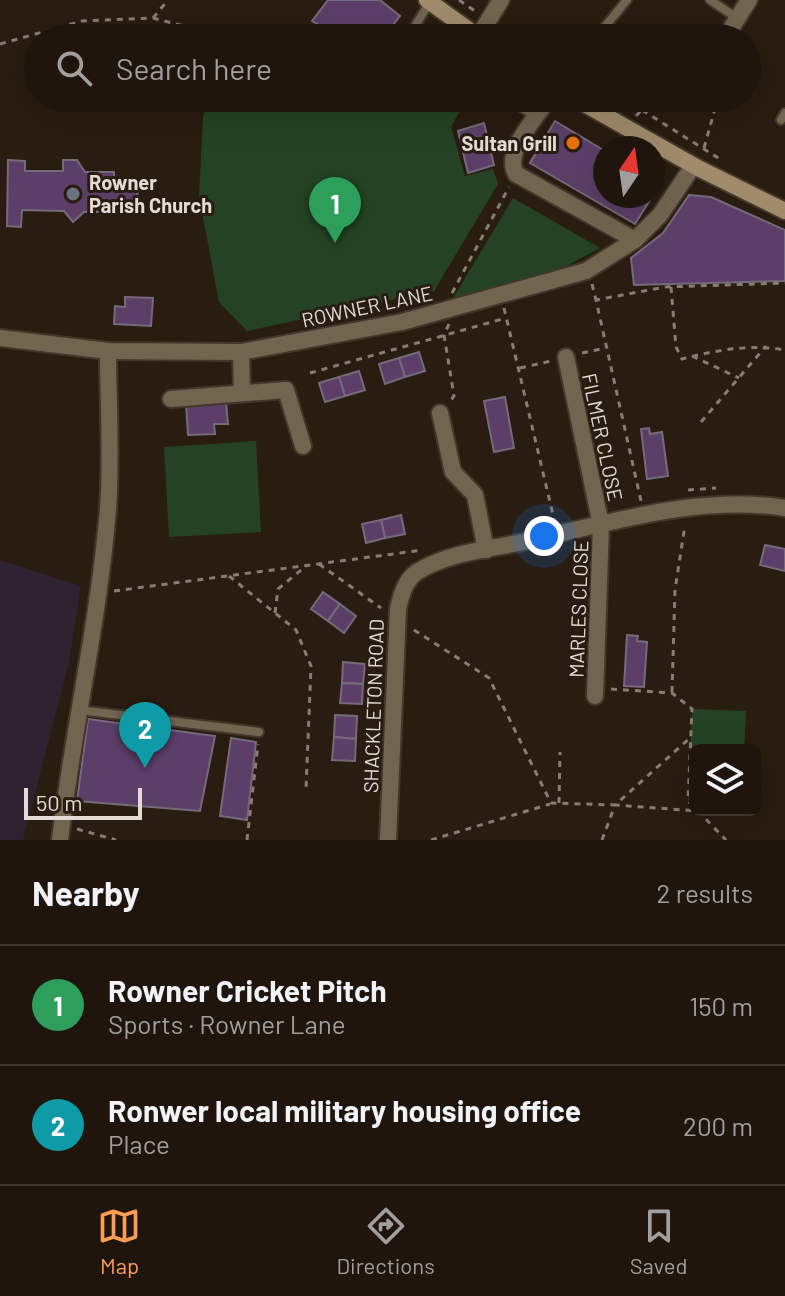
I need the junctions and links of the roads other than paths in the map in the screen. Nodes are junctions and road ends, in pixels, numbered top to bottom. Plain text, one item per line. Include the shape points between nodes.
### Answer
1 (501, 0) edge
2 (627, 0) edge
3 (710, 0) edge
4 (749, 0) edge
5 (428, 1) edge
6 (737, 19) junction
7 (415, 24) edge
8 (461, 24) edge
9 (487, 24) edge
10 (607, 24) edge
11 (734, 24) edge
12 (528, 112) edge
13 (541, 112) edge
14 (599, 112) edge
15 (537, 118) junction
16 (695, 167) junction
17 (785, 211) edge
18 (635, 240) junction
19 (0, 338) edge
20 (108, 351) junction
21 (241, 352) junction
22 (566, 357) dead end
23 (242, 392) junction
24 (171, 399) dead end
25 (440, 413) road end
26 (303, 446) dead end
27 (785, 508) edge
28 (601, 525) junction
29 (486, 550) junction
30 (595, 692) road end
31 (78, 709) junction
32 (259, 732) road end
33 (61, 832) edge
34 (388, 840) edge

1 - 9 street
2 - 10 lane
3 - 6 lane
4 - 6 street
5 - 7 lane
5 - 8 main road
6 - 11 street
12 - 15 lane
13 - 15 street
14 - 16 main road
15 - 18 street via 514,151 511,166 516,174
16 - 17 main road
16 - 18 street, ROWNER LANE
18 - 21 street, ROWNER LANE via 586,271 500,294 446,318
19 - 20 street, ROWNER LANE
20 - 21 street, ROWNER LANE
20 - 31 street via 108,506
21 - 23 street
22 - 28 street, FILMER CLOSE
23 - 24 street
23 - 26 street via 286,390
25 - 29 street via 453,472 475,495
27 - 28 street, SHACKLETON ROAD via 687,509
28 - 29 street, SHACKLETON ROAD
28 - 30 street, MARLES CLOSE
29 - 34 street, SHACKLETON ROAD via 435,562 413,574 403,591 397,619
31 - 32 lane
31 - 33 street

